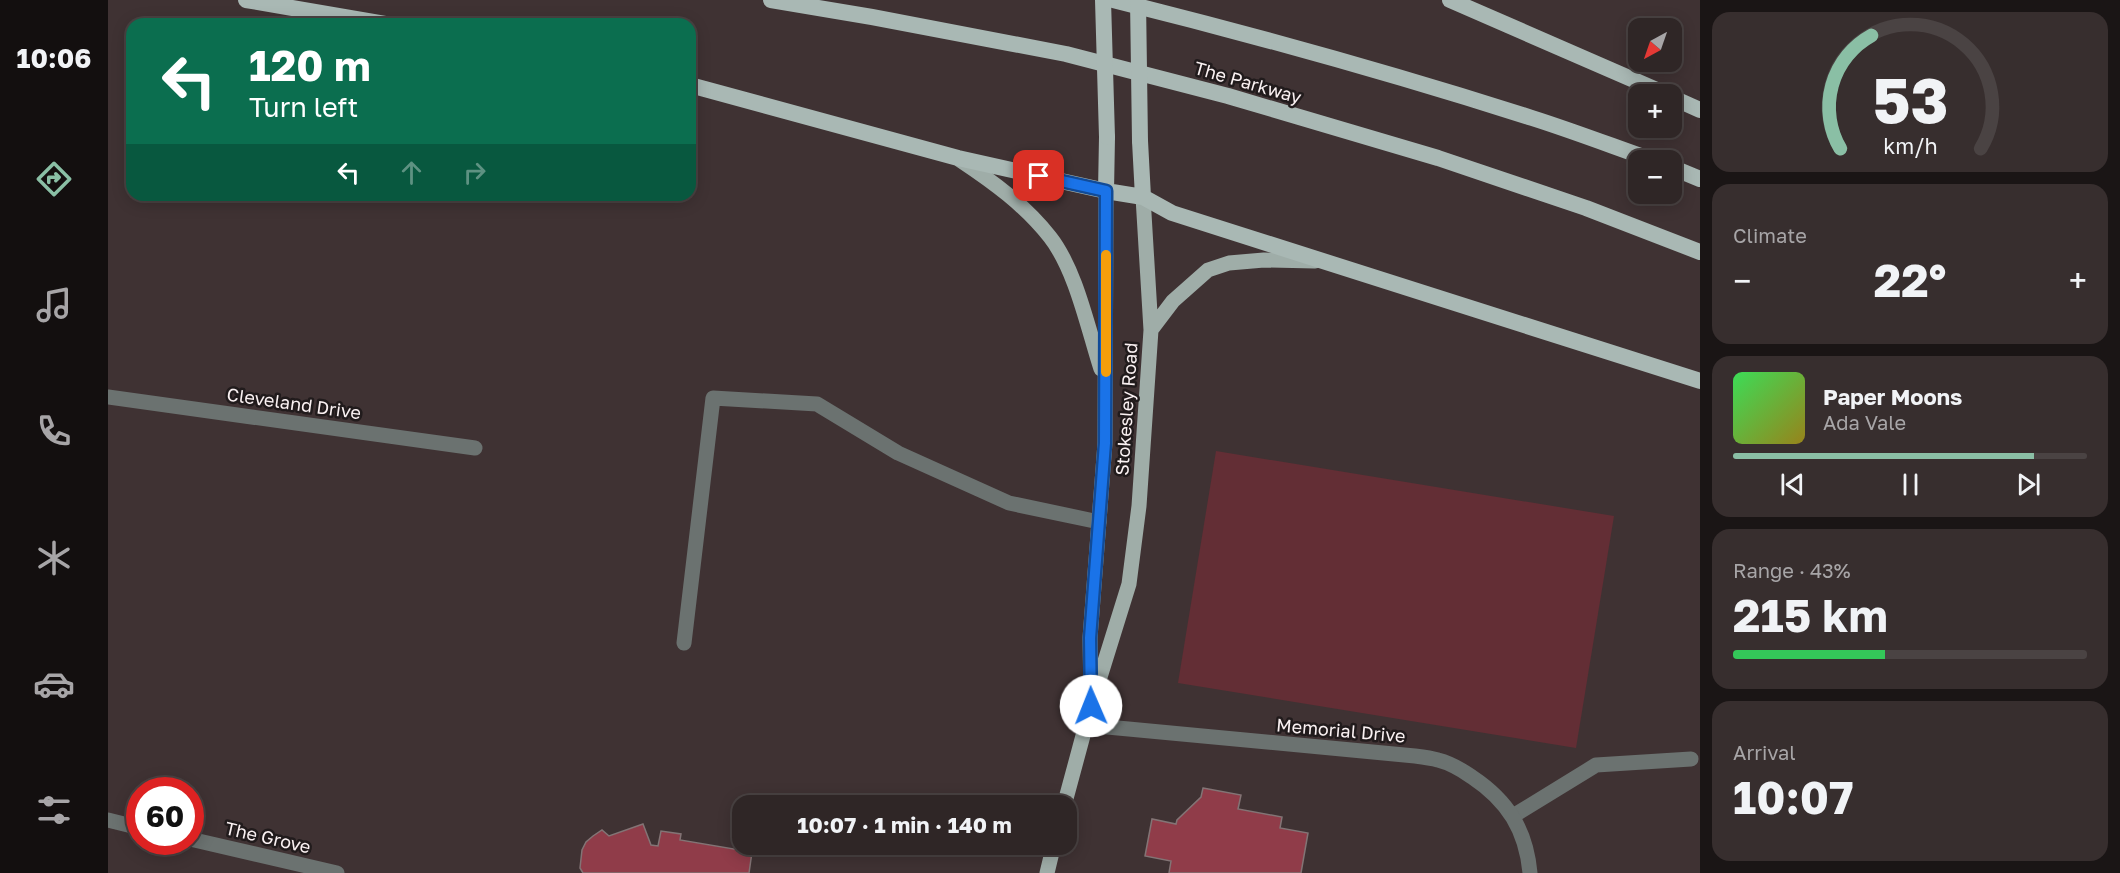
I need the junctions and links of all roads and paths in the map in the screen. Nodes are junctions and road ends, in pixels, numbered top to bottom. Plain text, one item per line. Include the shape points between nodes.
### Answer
1 (246, 0) edge
2 (771, 0) edge
3 (1103, 0) edge
4 (1113, 0) edge
5 (1138, 0) edge
6 (1450, 0) edge
7 (350, 18) edge
8 (1643, 84) edge
9 (696, 87) edge
10 (1682, 102) edge
11 (1700, 110) edge
12 (1628, 151) edge
13 (958, 158) junction
14 (1682, 172) edge
15 (1700, 179) edge
16 (1106, 191) junction
17 (1143, 197) junction
18 (1700, 252) edge
19 (1327, 262) junction
20 (1151, 330) junction
21 (1700, 381) edge
22 (1106, 383) junction
23 (108, 397) edge
24 (475, 448) dead end
25 (1099, 522) junction
26 (684, 643) dead end
27 (1091, 706) junction
28 (1086, 725) junction
29 (1691, 759) dead end
30 (1067, 795) edge
31 (1513, 816) junction
32 (108, 820) edge
33 (126, 824) edge
34 (204, 842) edge
35 (1051, 855) edge
36 (337, 873) edge
37 (1047, 873) edge
38 (1530, 873) edge

1 - 7 highway
2 - 18 highway, The Parkway via 1066,54 1228,96 1438,158
3 - 16 highway, Stokesley Road, bridge
4 - 12 highway via 1353,63 1534,118
5 - 17 highway, Stokesley Road, bridge
6 - 8 highway
9 - 13 highway
10 - 11 highway
13 - 16 highway
13 - 22 main road via 1007,192 1051,238 1071,275
14 - 15 highway
16 - 17 highway
16 - 22 main road, Stokesley Road
17 - 19 highway via 1172,213
17 - 20 main road, Stokesley Road
19 - 20 main road via 1263,260 1229,263 1208,270 1173,301
19 - 21 highway
20 - 27 main road, Stokesley Road via 1139,506 1129,584
22 - 25 main road, Stokesley Road
23 - 24 street, Cleveland Drive
25 - 26 street via 1010,503 898,453 817,404 713,398
25 - 27 main road, Stokesley Road via 1090,638
27 - 28 main road, Stokesley Road
28 - 30 main road, Stokesley Road
28 - 31 street, Memorial Drive via 1440,760 1487,787
29 - 31 street via 1596,765
31 - 38 street, Memorial Drive via 1524,839
32 - 33 street
34 - 36 street, The Grove
35 - 37 main road

